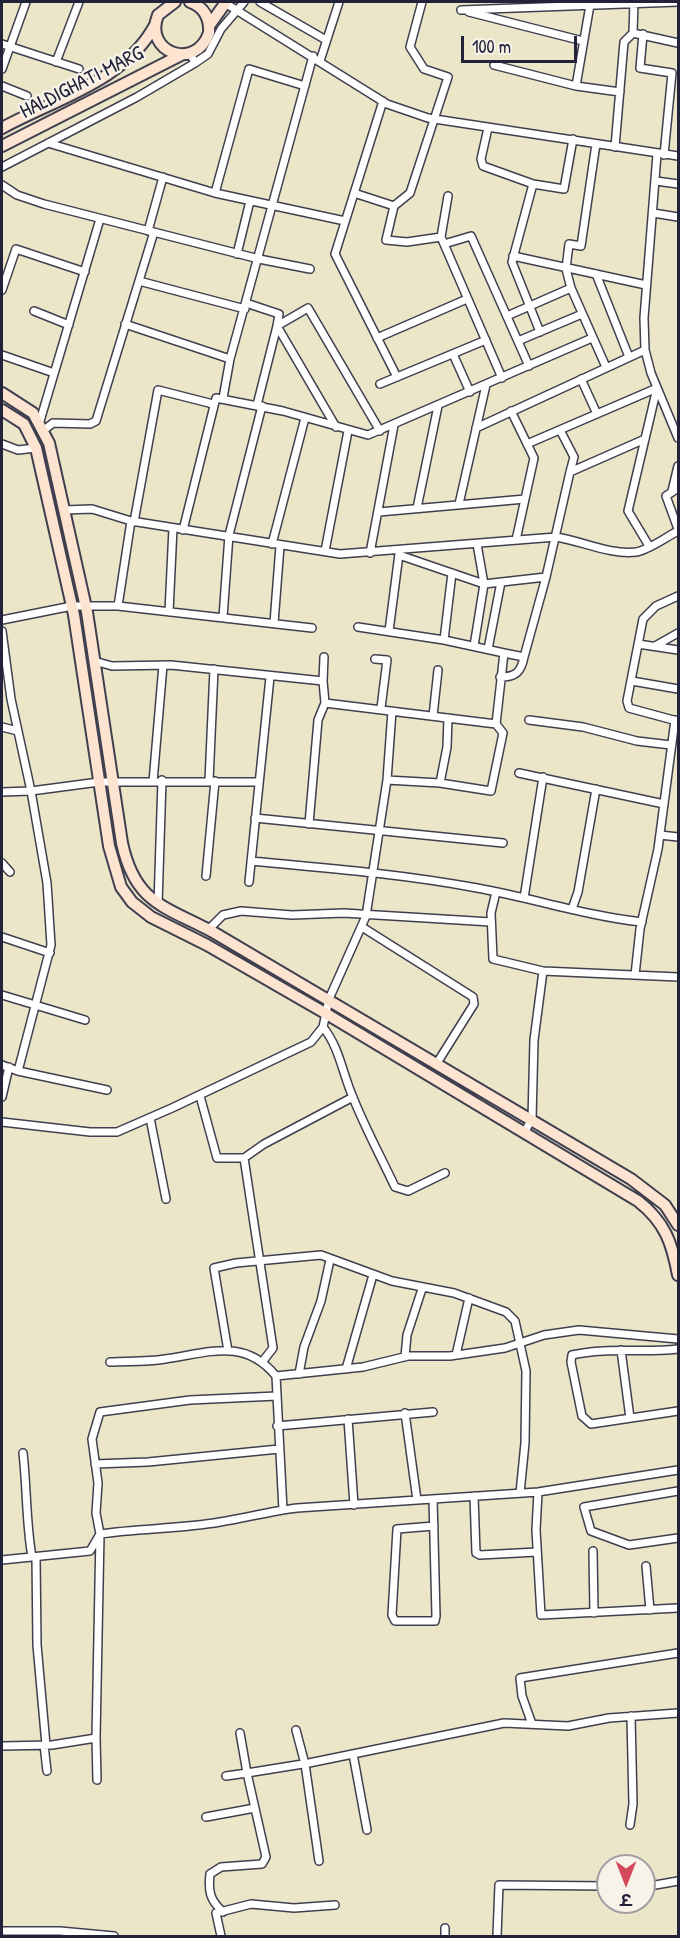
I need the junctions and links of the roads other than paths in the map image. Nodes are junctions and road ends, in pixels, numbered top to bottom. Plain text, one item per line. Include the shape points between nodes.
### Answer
1 (27, 2) edge
2 (79, 2) edge
3 (174, 2) edge
4 (190, 2) edge
5 (226, 2) edge
6 (244, 2) edge
7 (260, 2) edge
8 (339, 2) edge
9 (422, 2) edge
10 (462, 2) edge
11 (678, 2) edge
12 (634, 3) edge
13 (590, 5) junction
14 (237, 10) junction
15 (461, 10) junction
16 (156, 14) junction
17 (209, 26) junction
18 (633, 33) junction
19 (643, 34) junction
20 (326, 40) junction
21 (584, 41) junction
22 (678, 43) edge
23 (2, 44) edge
24 (10, 47) junction
25 (189, 57) junction
26 (316, 58) junction
27 (56, 62) junction
28 (494, 65) dead end
29 (2, 69) edge
30 (79, 69) dead end
31 (2, 86) edge
32 (305, 86) junction
33 (576, 86) junction
34 (620, 92) junction
35 (27, 96) dead end
36 (383, 101) junction
37 (434, 119) junction
38 (2, 128) edge
39 (488, 128) junction
40 (573, 139) junction
41 (48, 143) junction
42 (596, 144) junction
43 (2, 146) edge
44 (615, 147) junction
45 (661, 154) junction
46 (678, 156) edge
47 (2, 167) edge
48 (163, 177) junction
49 (656, 181) junction
50 (533, 184) junction
51 (678, 184) edge
52 (2, 185) edge
53 (215, 193) junction
54 (354, 194) junction
55 (448, 196) dead end
56 (250, 201) junction
57 (394, 206) junction
58 (273, 207) junction
59 (653, 213) junction
60 (678, 217) edge
61 (100, 219) junction
62 (345, 221) junction
63 (151, 232) junction
64 (442, 241) junction
65 (237, 254) junction
66 (513, 256) junction
67 (259, 259) junction
68 (566, 268) junction
69 (310, 269) dead end
70 (85, 273) junction
71 (596, 274) junction
72 (139, 281) junction
73 (646, 285) junction
74 (571, 288) junction
75 (2, 290) edge
76 (467, 299) junction
77 (245, 306) junction
78 (529, 306) junction
79 (34, 311) dead end
80 (582, 314) junction
81 (507, 316) junction
82 (125, 324) junction
83 (69, 325) junction
84 (277, 327) junction
85 (540, 332) junction
86 (377, 338) junction
87 (592, 338) junction
88 (486, 340) junction
89 (518, 342) junction
90 (645, 350) junction
91 (453, 354) junction
92 (2, 355) edge
93 (629, 357) junction
94 (230, 359) junction
95 (529, 366) junction
96 (606, 367) junction
97 (54, 373) junction
98 (397, 377) junction
99 (502, 378) junction
100 (581, 379) junction
101 (380, 384) dead end
102 (486, 385) junction
103 (657, 388) junction
104 (470, 392) junction
105 (2, 393) edge
106 (223, 398) junction
107 (213, 404) junction
108 (259, 406) junction
109 (438, 406) junction
110 (2, 410) edge
111 (511, 411) junction
112 (597, 414) junction
113 (305, 418) junction
114 (675, 420) edge
115 (394, 425) junction
116 (42, 426) junction
117 (336, 427) junction
118 (476, 428) junction
119 (560, 430) junction
120 (348, 431) junction
121 (380, 431) junction
122 (678, 438) edge
123 (645, 439) junction
124 (2, 444) edge
125 (527, 444) junction
126 (36, 448) junction
127 (678, 466) edge
128 (570, 472) junction
129 (675, 490) edge
130 (525, 499) junction
131 (459, 504) junction
132 (417, 508) junction
133 (64, 510) junction
134 (379, 512) junction
135 (132, 522) junction
136 (173, 528) junction
137 (183, 530) junction
138 (678, 530) edge
139 (229, 535) junction
140 (556, 537) junction
141 (516, 540) junction
142 (272, 544) junction
143 (477, 544) junction
144 (280, 546) junction
145 (649, 546) junction
146 (325, 551) junction
147 (370, 553) junction
148 (399, 553) junction
149 (452, 573) junction
150 (546, 577) junction
151 (501, 582) junction
152 (484, 584) junction
153 (678, 596) edge
154 (86, 605) junction
155 (72, 606) junction
156 (118, 606) junction
157 (169, 612) junction
158 (223, 617) junction
159 (2, 620) edge
160 (274, 624) junction
161 (358, 627) dead end
162 (312, 628) dead end
163 (2, 631) edge
164 (389, 631) junction
165 (678, 633) edge
166 (444, 640) junction
167 (638, 644) junction
168 (474, 646) junction
169 (655, 646) junction
170 (488, 649) junction
171 (678, 650) edge
172 (504, 653) junction
173 (324, 657) dead end
174 (524, 657) junction
175 (375, 659) dead end
176 (94, 661) junction
177 (163, 665) junction
178 (214, 669) junction
179 (438, 670) dead end
180 (270, 677) junction
181 (501, 677) junction
182 (323, 681) junction
183 (632, 681) junction
184 (678, 689) edge
185 (325, 703) junction
186 (381, 708) junction
187 (392, 711) junction
188 (433, 716) junction
189 (448, 718) junction
190 (529, 720) dead end
191 (677, 721) edge
192 (496, 723) junction
193 (2, 727) edge
194 (18, 731) junction
195 (671, 745) junction
196 (519, 773) dead end
197 (543, 777) junction
198 (162, 780) junction
199 (387, 780) junction
200 (212, 781) junction
201 (99, 782) junction
202 (112, 782) junction
203 (153, 782) junction
204 (258, 782) junction
205 (440, 783) junction
206 (596, 789) junction
207 (31, 791) junction
208 (2, 792) edge
209 (664, 804) junction
210 (255, 818) junction
211 (309, 824) junction
212 (380, 830) junction
213 (660, 835) junction
214 (678, 837) edge
215 (503, 843) dead end
216 (250, 861) junction
217 (2, 863) edge
218 (10, 872) dead end
219 (373, 872) junction
220 (206, 876) dead end
221 (249, 882) dead end
222 (496, 892) junction
223 (524, 898) junction
224 (158, 904) junction
225 (572, 909) junction
226 (366, 916) junction
227 (491, 922) junction
228 (642, 922) junction
229 (362, 927) junction
230 (208, 930) junction
231 (2, 938) edge
232 (50, 953) junction
233 (543, 971) junction
234 (635, 975) junction
235 (678, 977) edge
236 (2, 995) edge
237 (329, 999) junction
238 (37, 1006) junction
239 (325, 1013) junction
240 (85, 1020) dead end
241 (323, 1027) junction
242 (437, 1063) junction
243 (5, 1066) edge
244 (18, 1071) junction
245 (107, 1090) dead end
246 (200, 1096) junction
247 (2, 1097) edge
248 (352, 1097) junction
249 (150, 1118) junction
250 (532, 1119) junction
251 (2, 1122) edge
252 (525, 1131) junction
253 (244, 1158) junction
254 (445, 1173) dead end
255 (166, 1199) dead end
256 (678, 1221) edge
257 (259, 1260) junction
258 (330, 1260) junction
259 (373, 1275) junction
260 (678, 1275) edge
261 (422, 1289) junction
262 (469, 1298) junction
263 (678, 1339) edge
264 (518, 1344) junction
265 (621, 1350) junction
266 (678, 1350) edge
267 (228, 1351) junction
268 (456, 1355) junction
269 (405, 1357) junction
270 (263, 1361) junction
271 (110, 1362) dead end
272 (346, 1369) junction
273 (299, 1374) junction
274 (276, 1376) junction
275 (277, 1396) junction
276 (678, 1411) edge
277 (433, 1412) dead end
278 (405, 1413) junction
279 (630, 1418) junction
280 (348, 1419) junction
281 (278, 1426) junction
282 (279, 1449) junction
283 (23, 1453) dead end
284 (95, 1464) junction
285 (678, 1470) edge
286 (678, 1491) edge
287 (538, 1492) junction
288 (520, 1493) junction
289 (474, 1496) junction
290 (433, 1499) junction
291 (417, 1500) junction
292 (354, 1505) junction
293 (283, 1510) junction
294 (434, 1526) junction
295 (100, 1534) junction
296 (678, 1538) edge
297 (593, 1551) dead end
298 (537, 1552) junction
299 (34, 1557) junction
300 (2, 1560) edge
301 (646, 1566) dead end
302 (678, 1608) edge
303 (650, 1610) junction
304 (594, 1613) junction
305 (678, 1653) edge
306 (678, 1713) edge
307 (631, 1716) junction
308 (532, 1724) junction
309 (296, 1730) dead end
310 (240, 1733) dead end
311 (96, 1738) junction
312 (45, 1745) junction
313 (2, 1746) edge
314 (353, 1754) junction
315 (305, 1764) junction
316 (46, 1771) dead end
317 (247, 1773) junction
318 (226, 1776) dead end
319 (97, 1780) dead end
320 (255, 1808) junction
321 (206, 1817) dead end
322 (630, 1825) dead end
323 (367, 1830) dead end
324 (320, 1861) dead end
325 (678, 1881) edge
326 (656, 1885) edge
327 (596, 1886) edge
328 (335, 1905) dead end
329 (223, 1912) junction
330 (445, 1928) dead end
331 (2, 1931) edge
332 (114, 1936) edge
333 (221, 1936) edge
334 (445, 1936) edge
335 (497, 1936) edge

1 - 24 street
2 - 27 street
3 - 16 street, HALDIGHATI MARG
4 - 17 street via 203,10
5 - 14 street
5 - 17 street
6 - 14 street
7 - 20 street
8 - 20 street
9 - 37 street via 410,47 424,69 448,76
10 - 15 street
11 - 12 street
12 - 13 street
12 - 18 street
13 - 15 street
13 - 21 street
14 - 25 street via 208,54
14 - 26 street
15 - 21 street
16 - 25 street via 159,42 172,53
16 - 38 street, HALDIGHATI MARG via 146,41 111,74
17 - 25 street via 207,40
18 - 19 street
18 - 34 street via 624,42
19 - 22 street
19 - 45 street via 640,68 672,73
20 - 26 street
21 - 33 street
23 - 24 street
24 - 27 street
24 - 29 street
25 - 41 street
25 - 43 street, HALDIGHATI MARG
26 - 32 street
26 - 36 street
27 - 30 street
28 - 33 street
31 - 35 street
32 - 53 street via 249,69
32 - 58 street
33 - 34 street
34 - 44 street
36 - 37 street
36 - 54 street
37 - 39 street
37 - 57 street via 410,193
39 - 40 street
39 - 50 street via 483,166
40 - 42 street
40 - 50 street via 564,189
41 - 47 street
41 - 48 street
42 - 44 street
42 - 68 street via 581,246 569,243
44 - 45 street
45 - 46 street
45 - 49 street
48 - 53 street
48 - 63 street
49 - 51 street
49 - 59 street
50 - 66 street
52 - 61 street via 16,195
53 - 56 street
54 - 57 street
54 - 62 street
55 - 64 street
56 - 58 street
56 - 65 street
57 - 64 street via 386,240
58 - 62 street
58 - 67 street
59 - 60 street
59 - 73 street
61 - 63 street
61 - 70 street
62 - 86 street via 334,254
63 - 65 street
63 - 72 street
64 - 76 street
64 - 81 street via 471,236
65 - 67 street
66 - 68 street
66 - 78 street
67 - 69 street
67 - 77 street
68 - 71 street
68 - 74 street
70 - 75 street via 16,249
70 - 83 street
71 - 73 street
71 - 93 street
72 - 77 street
72 - 82 street
73 - 90 street
74 - 78 street
74 - 80 street
76 - 86 street
76 - 88 street
77 - 84 street via 279,314
77 - 94 street
78 - 81 street
78 - 85 street
79 - 83 street
80 - 85 street
80 - 87 street
81 - 89 street
82 - 94 street
82 - 116 street via 96,421
83 - 97 street
84 - 108 street
84 - 117 street
84 - 121 street via 308,308
85 - 89 street
86 - 98 street
87 - 95 street
87 - 96 street
88 - 91 street
88 - 99 street
89 - 95 street
90 - 93 street
90 - 103 street
91 - 98 street
91 - 104 street
92 - 97 street
93 - 96 street
94 - 106 street
95 - 99 street
96 - 100 street
97 - 116 street
98 - 101 street
99 - 102 street
100 - 111 street
100 - 112 street
102 - 104 street
102 - 118 street
103 - 112 street
103 - 114 street
103 - 123 street
104 - 109 street
105 - 116 street via 26,407
106 - 107 street via 216,398
106 - 108 street
107 - 135 street via 158,390
107 - 137 street
108 - 113 street
108 - 139 street
109 - 115 street
109 - 132 street
110 - 126 street via 24,424
111 - 118 street
111 - 125 street
112 - 119 street
113 - 117 street
113 - 142 street
114 - 122 street
115 - 121 street
115 - 134 street
116 - 133 street
117 - 120 street
118 - 131 street
119 - 125 street
119 - 128 street via 574,456
120 - 121 street via 368,435
120 - 146 street
123 - 128 street
123 - 145 street via 628,511
124 - 126 street via 18,450
125 - 130 street via 534,458
126 - 155 street
127 - 129 street
128 - 140 street
129 - 138 street via 666,500
130 - 131 street
130 - 141 street
131 - 132 street
132 - 134 street
133 - 135 street via 92,509
133 - 154 street
134 - 147 street
135 - 136 street
135 - 156 street
136 - 137 street
136 - 157 street
137 - 139 street
138 - 145 street
139 - 142 street
139 - 158 street
140 - 141 street
140 - 145 street via 615,551 637,552
140 - 150 street
141 - 143 street
142 - 144 street
143 - 148 street
143 - 152 street
144 - 146 street
144 - 160 street
146 - 147 street
147 - 148 street
148 - 149 street
148 - 164 street
149 - 152 street
149 - 166 street
150 - 151 street
150 - 174 street
151 - 152 street
151 - 170 street
152 - 168 street
153 - 167 street via 656,606 643,619
154 - 155 street
154 - 156 street
154 - 176 street
155 - 159 street
155 - 201 street
156 - 157 street
157 - 158 street
158 - 160 street
160 - 162 street
161 - 164 street
163 - 194 street
164 - 166 street
165 - 169 street
166 - 168 street
167 - 169 street
167 - 183 street
168 - 170 street
169 - 171 street
170 - 172 street
172 - 174 street
172 - 181 street
173 - 182 street
174 - 181 street via 520,671
175 - 186 street via 387,660
176 - 177 street via 112,666
176 - 202 street
177 - 178 street
177 - 203 street
178 - 180 street
178 - 200 street
179 - 188 street
180 - 182 street
180 - 204 street
181 - 192 street
182 - 185 street
183 - 184 street
183 - 191 street via 629,708
185 - 186 street
185 - 211 street via 318,720
186 - 187 street
187 - 188 street
187 - 199 street
188 - 189 street
189 - 192 street
189 - 205 street
190 - 195 street
191 - 195 street
192 - 205 street via 502,733 491,791
193 - 194 street
194 - 207 street
195 - 209 street
196 - 197 street
197 - 206 street
197 - 223 street
198 - 200 street
198 - 203 street
198 - 224 street
199 - 205 street
199 - 212 street
200 - 204 street
200 - 220 street
201 - 202 street
201 - 207 street
201 - 239 street via 114,868 132,902 151,917
202 - 203 street
202 - 224 street via 126,863 141,891
204 - 210 street
206 - 209 street
206 - 225 street
207 - 208 street
207 - 232 street via 47,883
209 - 213 street
210 - 211 street
210 - 216 street
211 - 212 street
212 - 215 street
212 - 219 street
213 - 214 street
213 - 228 street
216 - 219 street
216 - 221 street
217 - 218 street
219 - 222 street
219 - 226 street
222 - 223 street
222 - 227 street
223 - 225 street
224 - 230 street
225 - 228 street via 597,917
226 - 227 street
226 - 229 street
226 - 230 street via 241,911 223,915
227 - 233 street via 493,959
228 - 234 street
229 - 237 street
229 - 242 street via 473,997 474,1004
230 - 237 street
231 - 232 street
232 - 238 street
233 - 234 street
233 - 250 street via 534,1040
234 - 235 street
236 - 238 street
237 - 239 street
237 - 242 street
238 - 240 street
238 - 244 street
239 - 241 street
239 - 252 street
241 - 246 street via 311,1042
241 - 248 street via 338,1047 339,1062
242 - 250 street
243 - 244 street
243 - 247 street
244 - 245 street
246 - 249 street
246 - 253 street via 217,1158
248 - 253 street
248 - 254 street via 395,1188 408,1191
249 - 251 street via 117,1132
249 - 255 street
250 - 252 street
250 - 256 street via 645,1189
252 - 260 street via 656,1216 673,1246
253 - 257 street
257 - 258 street via 321,1256
257 - 267 street via 214,1268
257 - 270 street via 273,1348
258 - 259 street
258 - 273 street
259 - 261 street
259 - 272 street
261 - 262 street
261 - 269 street via 407,1335
262 - 264 street via 506,1312 515,1321
262 - 268 street
263 - 264 street via 579,1330
264 - 268 street
264 - 288 street via 527,1393
265 - 266 street
265 - 279 street
265 - 279 street via 572,1355 571,1362 585,1421 591,1424
267 - 270 street
267 - 271 street via 204,1350 165,1359
268 - 269 street
269 - 272 street
270 - 274 street
272 - 273 street
273 - 274 street
274 - 275 street
275 - 281 street
275 - 284 street via 190,1400 100,1412 92,1439
276 - 279 street
277 - 278 street
278 - 280 street
278 - 291 street
280 - 281 street
280 - 292 street
281 - 282 street
282 - 284 street
282 - 293 street
283 - 299 street via 27,1529
284 - 295 street
285 - 287 street
286 - 296 street via 584,1507 591,1532 614,1540 637,1545
287 - 288 street
287 - 298 street
288 - 289 street
289 - 290 street
289 - 298 street via 476,1553
290 - 291 street
290 - 294 street
291 - 292 street
292 - 293 street
293 - 295 street via 221,1522
294 - 294 street via 435,1621 395,1622 392,1615 397,1529
295 - 299 street via 90,1551
295 - 311 street
297 - 304 street
298 - 304 street via 541,1615
299 - 300 street
299 - 312 street
301 - 303 street
302 - 303 street
303 - 304 street
305 - 308 street via 520,1678
306 - 307 street
307 - 308 street via 568,1726
307 - 322 street
308 - 314 street via 504,1723
309 - 315 street
310 - 317 street
311 - 312 street
311 - 319 street
312 - 313 street
312 - 316 street
314 - 315 street
314 - 323 street
315 - 317 street
315 - 324 street
317 - 318 street
317 - 320 street
320 - 321 street
320 - 329 street via 266,1857 262,1864 221,1867 210,1874 212,1901
325 - 326 street
327 - 335 street via 499,1885
328 - 329 street via 294,1908 251,1904
329 - 333 street via 216,1913
330 - 334 street
331 - 332 street

